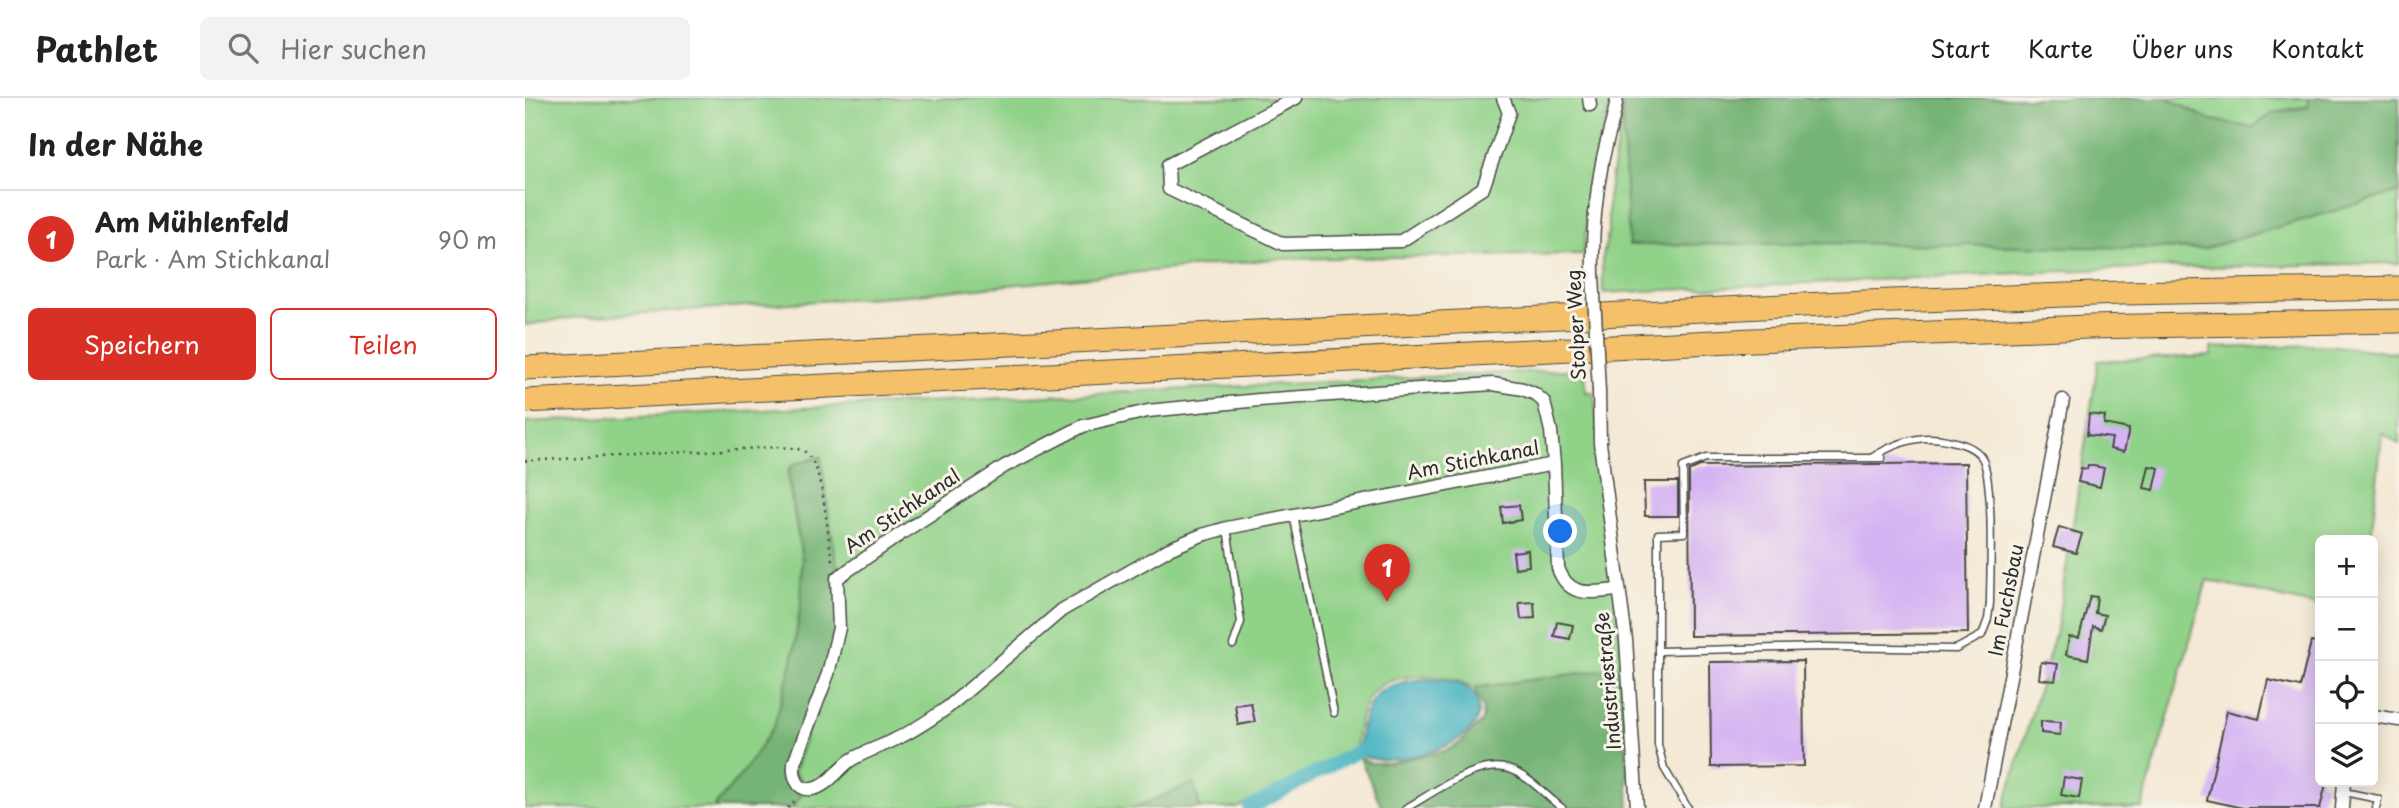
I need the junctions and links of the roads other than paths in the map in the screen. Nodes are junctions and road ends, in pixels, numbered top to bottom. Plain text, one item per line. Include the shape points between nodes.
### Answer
1 (1296, 98) edge
2 (1503, 98) edge
3 (1617, 98) edge
4 (2399, 280) edge
5 (2399, 288) edge
6 (2310, 289) junction
7 (2399, 321) edge
8 (2294, 322) junction
9 (2399, 336) edge
10 (525, 369) edge
11 (2063, 400) dead end
12 (525, 401) edge
13 (1871, 458) junction
14 (1882, 458) dead end
15 (1554, 464) junction
16 (1293, 514) junction
17 (1227, 528) junction
18 (1613, 552) joint
19 (1618, 590) junction
20 (1233, 645) dead end
21 (1659, 651) junction
22 (1334, 713) dead end
23 (2378, 717) edge
24 (2399, 720) edge
25 (2344, 787) edge
26 (1406, 808) edge
27 (1562, 808) edge
28 (1637, 808) edge
29 (1688, 808) edge
30 (1985, 808) edge
31 (2342, 808) edge
32 (2376, 808) edge

1 - 2 street via 1168,165 1169,189 1283,244 1401,242 1483,188 1509,113
3 - 18 street, Stolper Weg, bridge via 1596,201 1593,274 1600,443
4 - 6 highway
5 - 6 highway
6 - 10 highway via 1836,303
7 - 8 highway
8 - 9 highway
8 - 12 highway via 1752,340
11 - 30 street, Im Fuchsbau
13 - 14 lane
13 - 21 lane via 1706,458 1683,467 1684,533 1658,534
13 - 21 lane via 1903,440 1941,438 1967,445 1982,456 1988,476 1990,603 1982,635 1957,649
15 - 16 street, Am Stichkanal
15 - 17 street, Am Stichkanal via 1544,402 1535,394 1507,385 1417,388 1148,411 1083,426 1032,450 837,578 839,628 828,674 794,763 796,781 805,789 819,787 855,758 947,708 1062,610 1169,549
15 - 19 street, Am Stichkanal via 1562,578 1567,587 1580,591
16 - 17 street, Am Stichkanal
16 - 22 lane
17 - 20 lane via 1241,622
18 - 19 street, Industriestraße
19 - 28 street, Industriestraße via 1626,640
21 - 29 lane via 1660,757
23 - 24 street
25 - 31 street
25 - 32 lane via 2378,799
26 - 27 lane via 1491,767 1520,775

